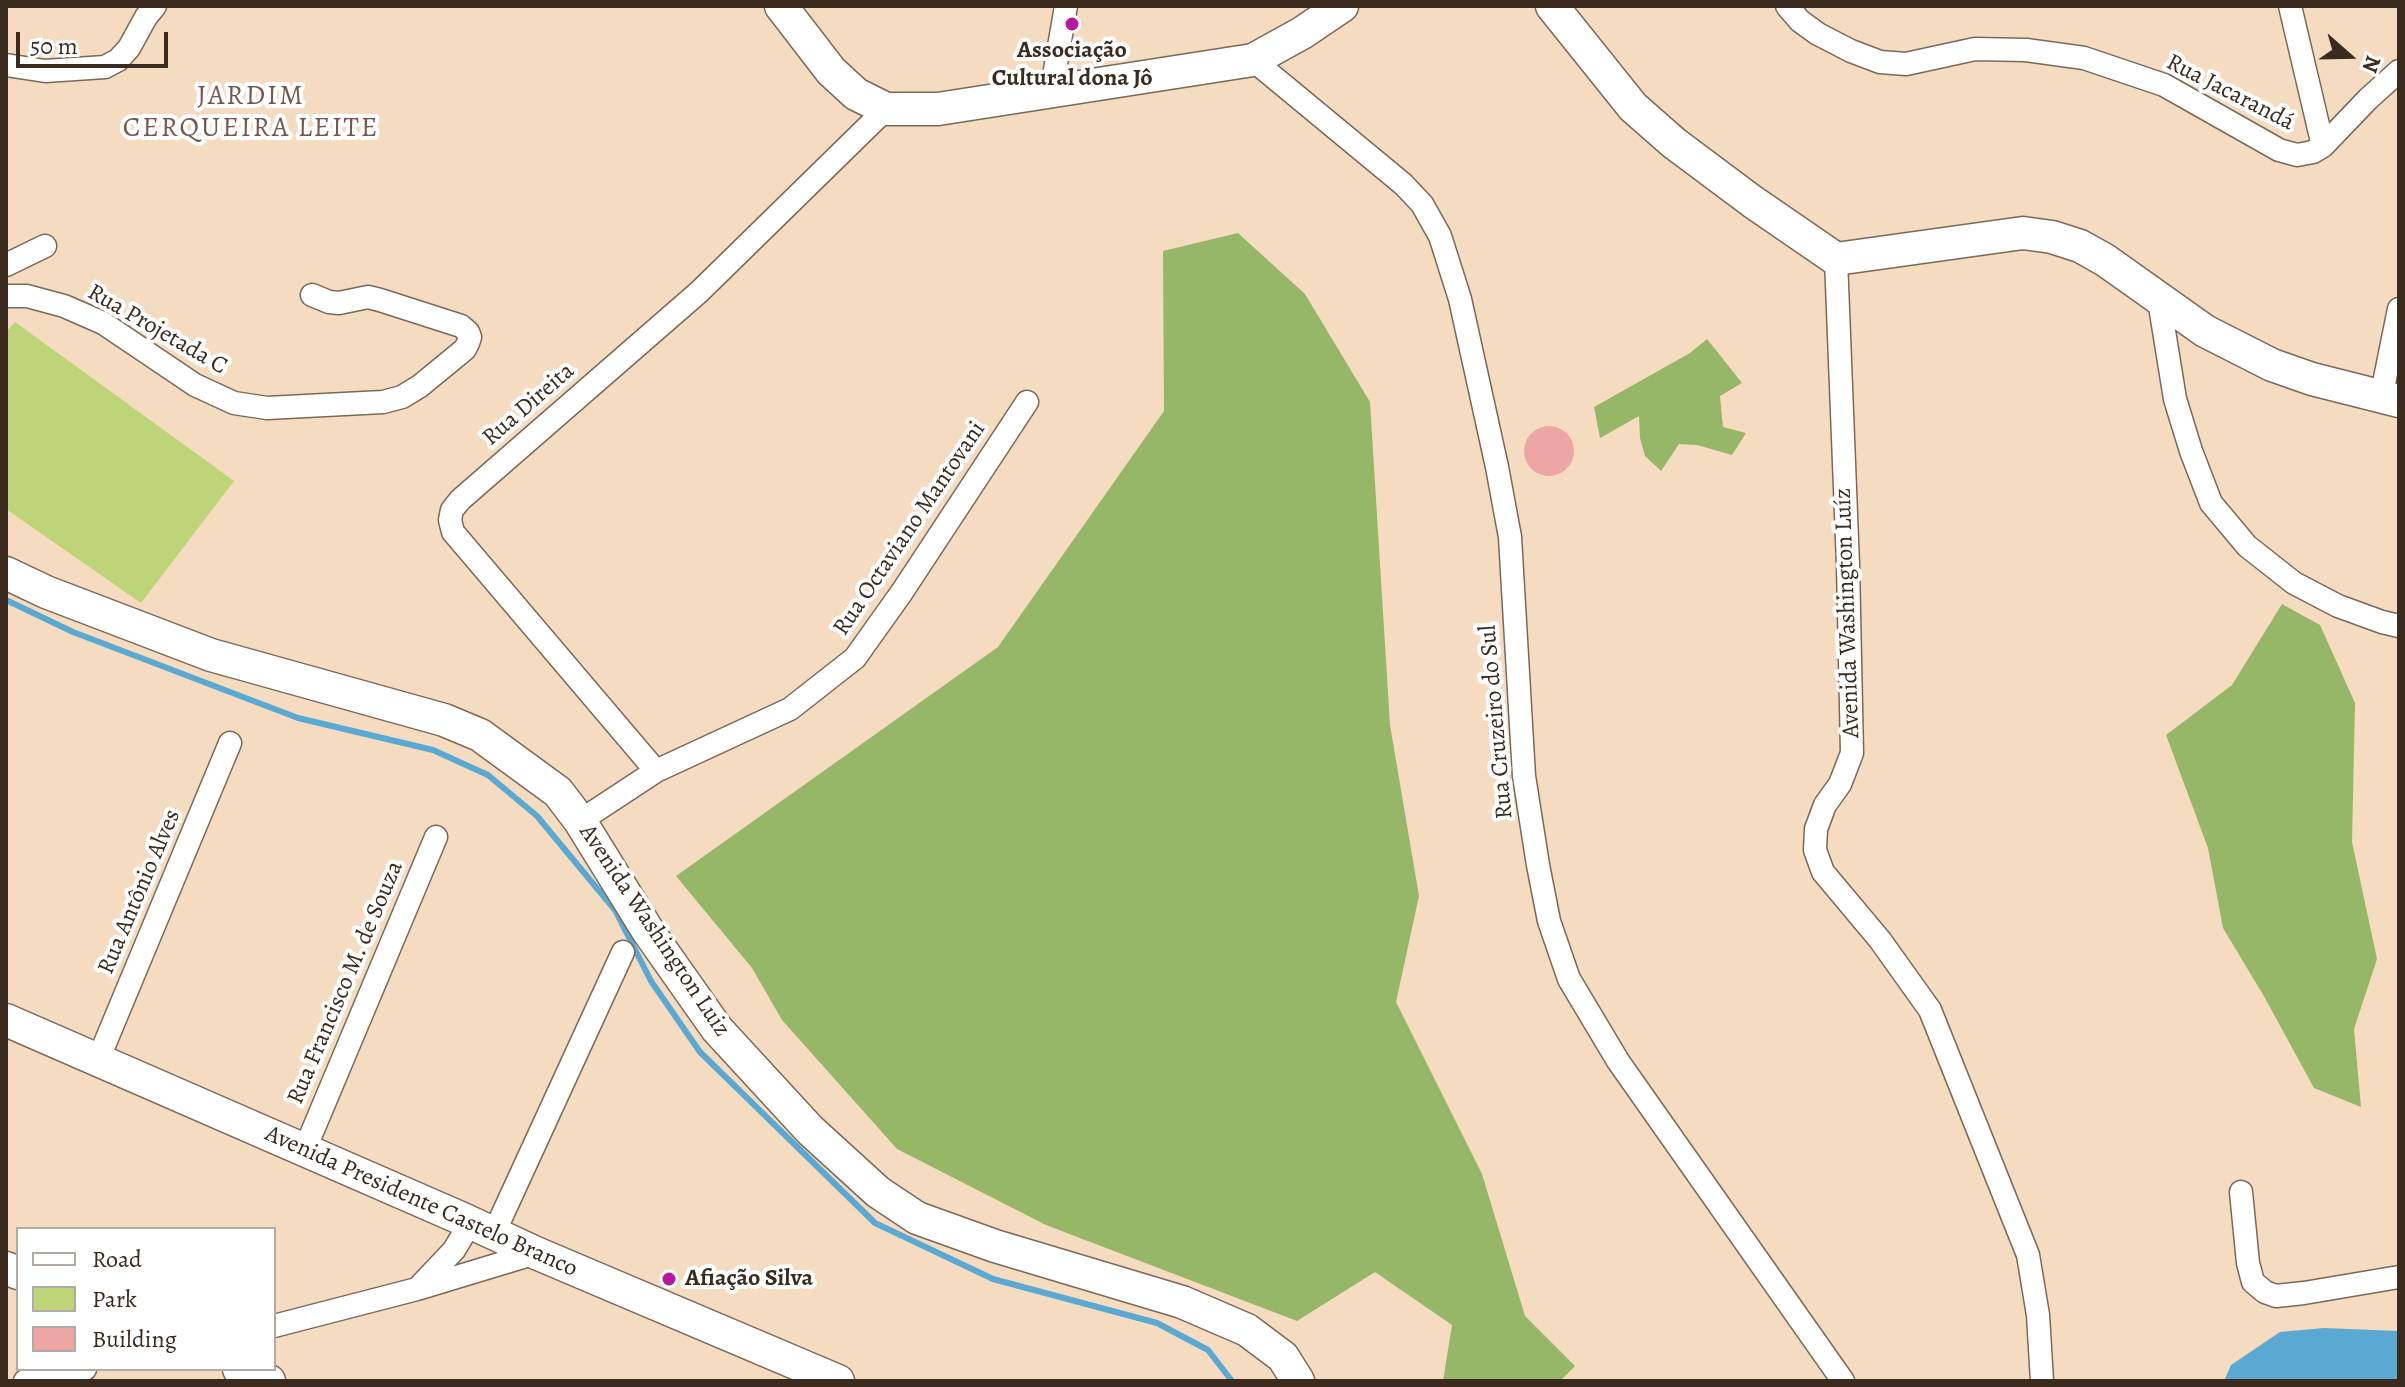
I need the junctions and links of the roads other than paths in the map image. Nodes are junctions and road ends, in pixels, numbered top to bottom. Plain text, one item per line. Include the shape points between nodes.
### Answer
1 (155, 6) edge
2 (781, 6) edge
3 (1066, 6) edge
4 (1342, 6) edge
5 (1552, 6) edge
6 (1787, 6) edge
7 (2290, 6) edge
8 (1253, 60) junction
9 (6, 65) edge
10 (2399, 71) edge
11 (1051, 93) junction
12 (886, 109) junction
13 (2323, 146) junction
14 (45, 246) dead end
15 (1836, 259) junction
16 (6, 265) edge
17 (312, 295) dead end
18 (6, 296) edge
19 (2159, 300) junction
20 (2399, 309) edge
21 (2390, 400) edge
22 (1027, 402) dead end
23 (6, 573) edge
24 (2399, 626) edge
25 (230, 743) dead end
26 (656, 771) junction
27 (580, 821) junction
28 (436, 837) dead end
29 (623, 952) dead end
30 (6, 1020) edge
31 (98, 1060) junction
32 (305, 1149) junction
33 (2241, 1192) dead end
34 (479, 1226) junction
35 (536, 1253) junction
36 (2399, 1277) edge
37 (417, 1289) junction
38 (276, 1325) edge
39 (75, 1371) edge
40 (244, 1371) edge
41 (25, 1381) edge
42 (269, 1381) edge
43 (838, 1381) edge
44 (1298, 1381) edge
45 (1843, 1381) edge
46 (2042, 1381) edge

1 - 9 street via 129,48 105,67 45,71
2 - 12 main road via 831,71 856,94
3 - 11 street
4 - 8 main road
5 - 15 main road via 1633,107 1742,194
6 - 13 street, Rua Jacarandá via 1818,34 1880,62 1906,64 1975,49 2084,58 2164,85 2279,150 2297,155
7 - 13 street
8 - 11 main road
8 - 45 street, Rua Cruzeiro do Sul via 1403,184 1440,236 1460,299 1510,537 1524,776 1538,865 1569,979 1618,1061
10 - 13 street
11 - 12 main road via 938,109
12 - 26 street, Rua Direita via 699,292 452,510 453,532
14 - 16 street
15 - 19 main road via 2023,233 2080,246
15 - 46 street, Avenida Washington Luíz via 1852,753 1825,805 1815,850 1823,872 1930,1010 2028,1255
17 - 18 street, Rua Projetada C via 339,303 380,300 461,326 470,337 465,349 402,397 267,408 234,403 195,385 103,323 64,306
19 - 21 main road via 2272,365
19 - 24 street via 2175,399 2211,503 2247,546 2294,583 2338,606
20 - 21 street
22 - 26 street, Rua Octaviano Mantovani via 855,658 790,709
23 - 27 main road, Avenida Washington Luiz via 211,655 444,720 480,735 558,792
25 - 31 street, Rua Antônio Alves
26 - 27 street, Rua Octaviano Mantovani
27 - 44 main road, Avenida Washington Luiz via 717,1029 810,1130 878,1192 917,1218 1182,1302 1247,1330 1283,1357
28 - 32 street, Rua Francisco M. de Souza
29 - 34 street
30 - 31 main road, Avenida Presidente Castelo Branco
31 - 32 main road, Avenida Presidente Castelo Branco
32 - 34 main road, Avenida Presidente Castelo Branco
33 - 36 street via 2248,1263 2253,1282 2265,1292 2304,1293
34 - 35 main road, Avenida Presidente Castelo Branco
34 - 37 street via 463,1235
35 - 37 street
35 - 43 main road, Avenida Presidente Castelo Branco
37 - 38 street
39 - 41 street
40 - 42 main road

